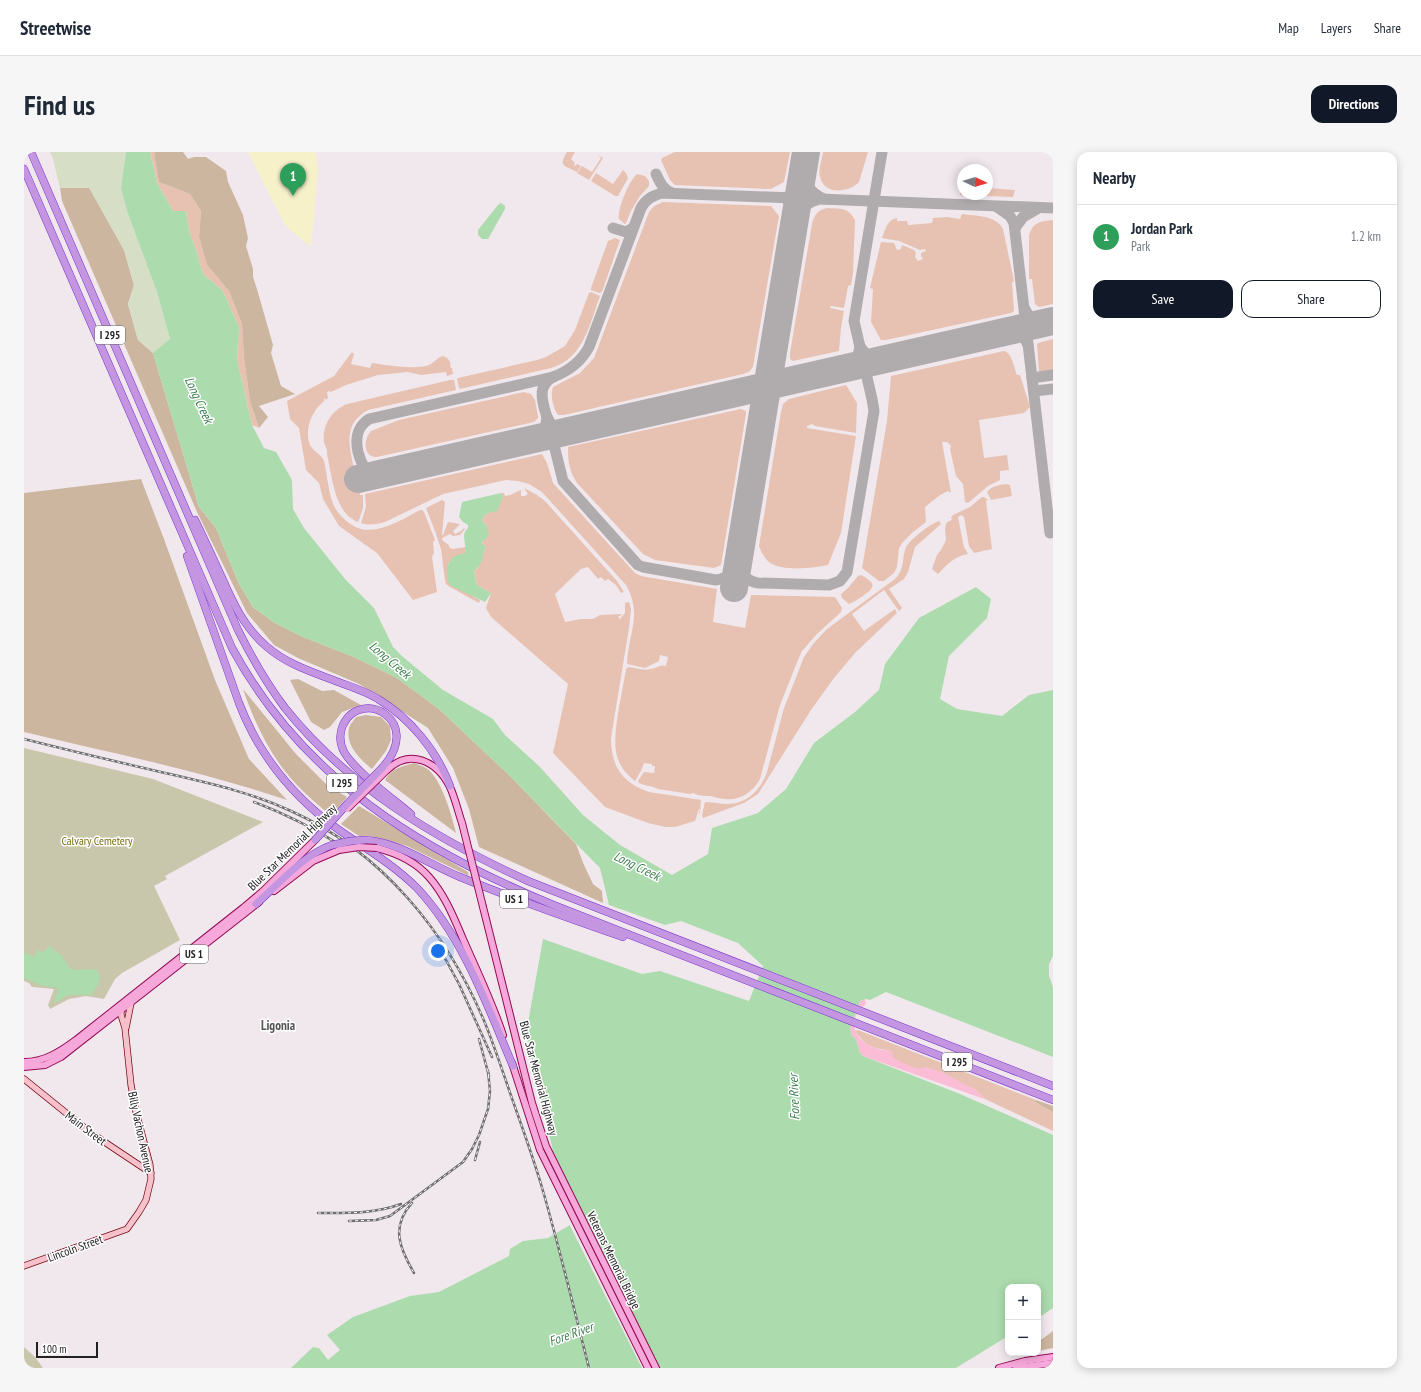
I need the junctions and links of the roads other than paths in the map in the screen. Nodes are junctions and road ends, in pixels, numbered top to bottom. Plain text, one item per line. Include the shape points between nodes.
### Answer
1 (31, 152) edge
2 (24, 169) edge
3 (24, 174) edge
4 (45, 217) junction
5 (155, 472) junction
6 (178, 491) junction
7 (385, 768) junction
8 (450, 786) junction
9 (434, 833) junction
10 (315, 840) joint
11 (256, 904) junction
12 (667, 949) junction
13 (131, 1003) junction
14 (121, 1008) junction
15 (126, 1028) junction
16 (24, 1062) edge
17 (513, 1066) junction
18 (24, 1067) edge
19 (24, 1079) edge
20 (1053, 1086) edge
21 (1053, 1100) edge
22 (550, 1163) junction
23 (151, 1173) junction
24 (127, 1229) joint
25 (24, 1266) edge
26 (1053, 1357) edge
27 (1053, 1363) edge
28 (648, 1368) edge
29 (656, 1368) edge
30 (999, 1368) edge
31 (1016, 1368) edge

1 - 6 highway, I 295
2 - 4 highway, I 295
3 - 4 highway
4 - 5 highway, I 295
5 - 12 highway, I 295 via 219,620 240,662 274,713 325,769 384,815 448,856 528,895
5 - 17 highway via 239,703 260,747 283,778 311,808 401,874 434,908 453,937 477,984
6 - 8 highway via 193,516 236,609 256,637 289,662 369,694 392,709 409,724 428,747
6 - 9 highway, I 295 via 238,630 280,701 310,736 348,773
7 - 8 main road, Blue Star Memorial Highway via 413,758 421,760 434,766
7 - 9 highway, US 1 via 396,746 397,734 394,723 386,714 376,710 356,712 347,720 342,731 341,744 345,752 361,771
7 - 10 highway, US 1, bridge via 348,803
8 - 22 main road, Blue Star Memorial Highway, bridge via 462,823
9 - 20 highway, I 295 via 528,881
10 - 14 main road, Blue Star Memorial Highway / US 1 via 262,892
11 - 12 highway, US 1, bridge via 320,850 351,840 364,840 392,845 458,877 531,905 637,942
11 - 13 main road, Blue Star Memorial Highway / US 1
11 - 17 main road, Blue Star Memorial Highway, bridge via 313,861 339,850 376,848 395,853 414,864 437,887 453,918 483,983
12 - 21 highway, I 295
13 - 14 main road, Blue Star Memorial Highway / US 1
13 - 15 main road, Billy Vachon Avenue
14 - 15 main road, Billy Vachon Avenue
14 - 16 main road, Blue Star Memorial Highway / US 1 via 54,1055 42,1060
14 - 18 main road, Blue Star Memorial Highway / US 1 via 57,1060 45,1065
15 - 23 main road, Billy Vachon Avenue via 131,1085
17 - 22 main road, Blue Star Memorial Highway via 535,1137
19 - 23 main road, Main Street via 91,1133
22 - 28 main road, Veterans Memorial Bridge
22 - 29 main road, Veterans Memorial Bridge
23 - 24 main road, Billy Vachon Avenue via 146,1200
24 - 25 main road, Lincoln Street
26 - 30 main road via 1025,1360
27 - 31 main road

